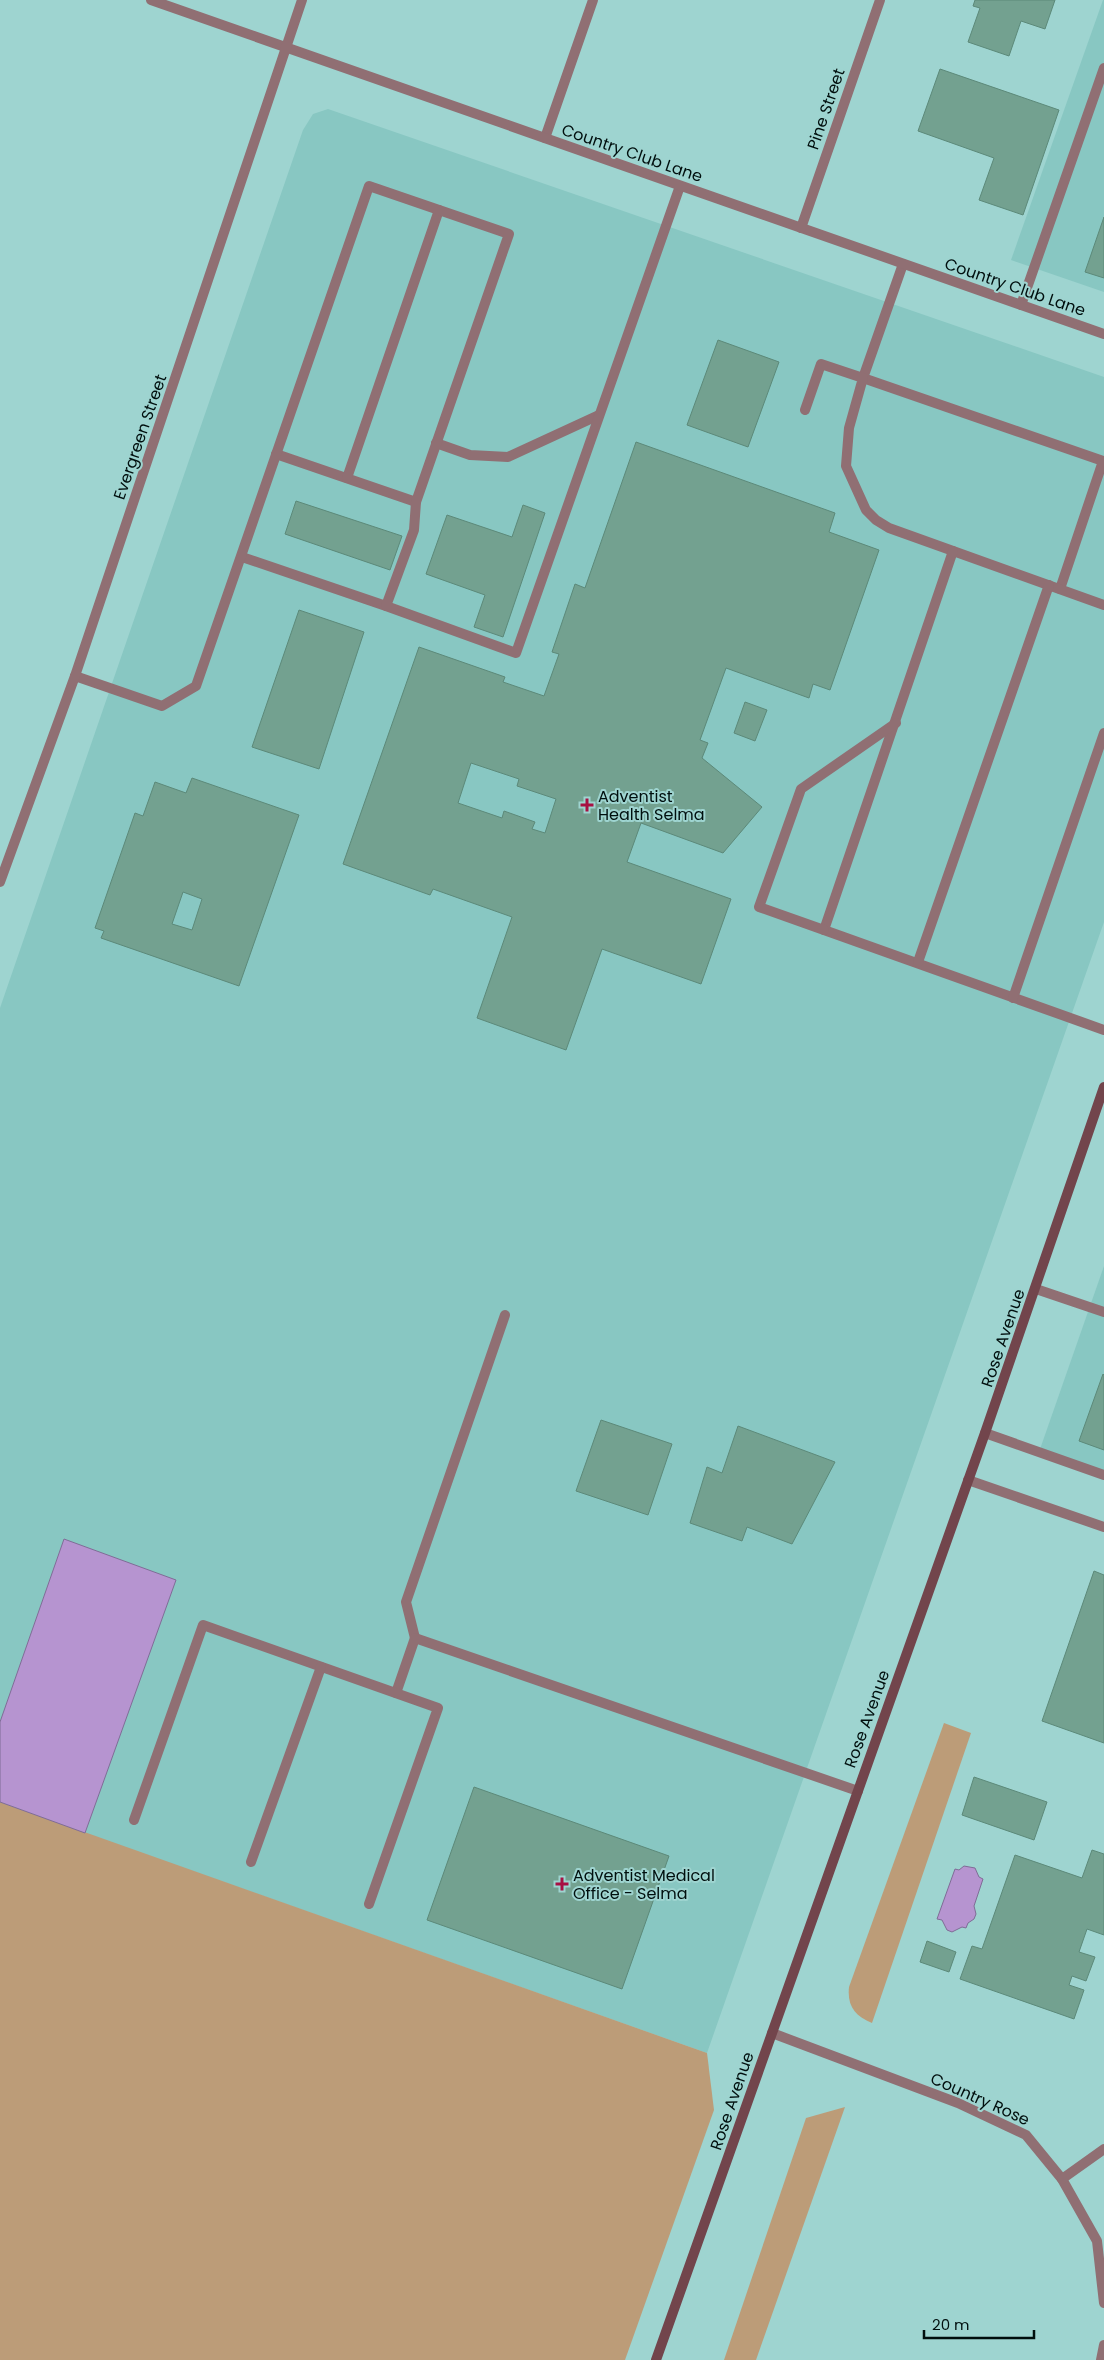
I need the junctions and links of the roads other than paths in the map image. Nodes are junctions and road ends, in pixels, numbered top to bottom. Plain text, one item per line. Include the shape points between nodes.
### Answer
1 (151, 0) edge
2 (302, 0) edge
3 (593, 0) edge
4 (880, 0) edge
5 (286, 46) junction
6 (1104, 68) edge
7 (545, 138) junction
8 (680, 186) junction
9 (439, 210) junction
10 (801, 228) junction
11 (903, 264) junction
12 (1021, 305) junction
13 (1104, 334) edge
14 (863, 378) junction
15 (805, 410) dead end
16 (599, 415) junction
17 (436, 443) junction
18 (276, 454) junction
19 (347, 478) junction
20 (416, 502) junction
21 (953, 551) junction
22 (242, 556) junction
23 (1049, 585) junction
24 (1060, 589) junction
25 (1104, 605) edge
26 (386, 606) junction
27 (76, 676) junction
28 (896, 723) junction
29 (1104, 733) edge
30 (0, 882) edge
31 (824, 930) junction
32 (918, 962) junction
33 (1013, 998) junction
34 (1104, 1030) edge
35 (1104, 1087) edge
36 (1099, 1115) edge
37 (1036, 1289) junction
38 (1104, 1312) edge
39 (505, 1315) dead end
40 (985, 1433) junction
41 (1104, 1475) edge
42 (968, 1480) junction
43 (1104, 1527) edge
44 (415, 1638) junction
45 (321, 1667) junction
46 (396, 1693) junction
47 (858, 1791) junction
48 (134, 1820) dead end
49 (251, 1862) dead end
50 (369, 1904) dead end
51 (772, 2032) junction
52 (1104, 2149) edge
53 (1062, 2179) junction
54 (1104, 2303) edge
55 (1104, 2347) edge
56 (656, 2360) edge
57 (1101, 2360) edge

1 - 5 street, Country Club Lane
2 - 5 street, Evergreen Street
3 - 7 street
4 - 10 street, Pine Street
5 - 7 street, Country Club Lane
5 - 27 street, Evergreen Street
6 - 12 street
7 - 8 street, Country Club Lane
8 - 10 street, Country Club Lane
8 - 16 street
9 - 17 street via 509,234
9 - 18 street via 369,186
9 - 19 street
10 - 11 street, Country Club Lane
11 - 12 street, Country Club Lane
11 - 14 street
12 - 13 street, Country Club Lane
14 - 15 street via 821,364
14 - 21 street via 849,428 846,466 866,510 889,528
14 - 24 street via 1104,462
16 - 17 street via 508,457 470,455
16 - 26 street via 516,653
17 - 20 street
18 - 19 street
18 - 22 street
19 - 20 street
20 - 26 street via 414,530
21 - 23 street
21 - 28 street
22 - 26 street
22 - 27 street via 196,686 162,706
23 - 24 street
23 - 32 street
24 - 25 street
27 - 30 street, Evergreen Street
28 - 31 street
28 - 31 street via 801,789 759,907
29 - 33 street
31 - 32 street
32 - 33 street
33 - 34 street
35 - 36 street, Rose Avenue
36 - 37 street, Rose Avenue
37 - 38 street
37 - 40 street, Rose Avenue
39 - 44 street via 406,1602
40 - 41 street
40 - 42 street, Rose Avenue
42 - 43 street
42 - 47 street, Rose Avenue
44 - 46 street
44 - 47 street
45 - 46 street
45 - 48 street via 203,1625
45 - 49 street
46 - 50 street via 438,1708
47 - 51 street, Rose Avenue
51 - 53 street, Country Rose via 958,2103 1026,2135
51 - 56 street, Rose Avenue
52 - 53 street
53 - 54 street, Country Rose via 1098,2241
55 - 57 street

